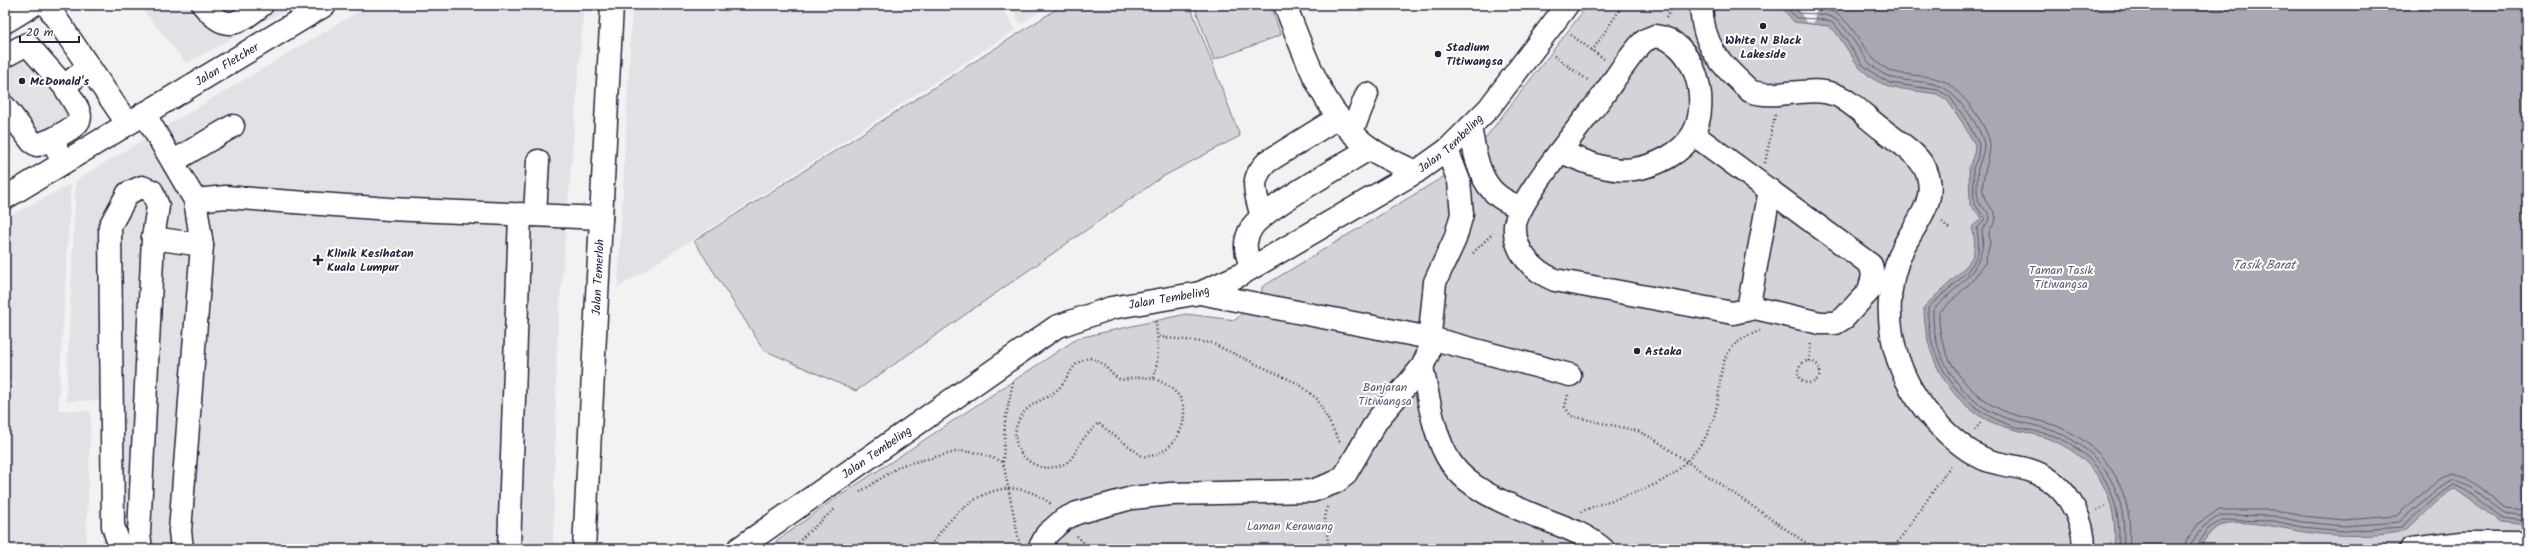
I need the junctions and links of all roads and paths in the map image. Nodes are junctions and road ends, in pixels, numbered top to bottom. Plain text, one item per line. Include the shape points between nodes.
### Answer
1 (33, 5) edge
2 (47, 5) edge
3 (203, 5) edge
4 (262, 5) edge
5 (612, 5) edge
6 (1285, 5) edge
7 (1567, 5) edge
8 (1623, 5) edge
9 (1701, 5) edge
10 (313, 8) edge
11 (5, 22) edge
12 (1567, 32) dead end
13 (1592, 50) junction
14 (1551, 53) dead end
15 (5, 56) edge
16 (1609, 66) junction
17 (89, 67) junction
18 (1593, 76) dead end
19 (64, 86) junction
20 (1779, 93) junction
21 (1367, 94) dead end
22 (5, 107) edge
23 (136, 118) junction
24 (1345, 124) junction
25 (233, 126) dead end
26 (1470, 127) junction
27 (1693, 134) junction
28 (53, 139) junction
29 (1370, 148) junction
30 (1447, 150) junction
31 (1561, 152) junction
32 (174, 161) junction
33 (538, 161) dead end
34 (62, 162) junction
35 (1416, 172) junction
36 (1766, 187) junction
37 (5, 198) edge
38 (195, 200) junction
39 (1514, 206) junction
40 (527, 215) junction
41 (1262, 217) junction
42 (601, 218) junction
43 (153, 238) junction
44 (202, 245) junction
45 (1472, 254) dead end
46 (1253, 267) junction
47 (1200, 293) junction
48 (1748, 309) junction
49 (1154, 314) dead end
50 (1768, 331) dead end
51 (1159, 337) junction
52 (1430, 338) junction
53 (1812, 338) dead end
54 (1809, 361) junction
55 (1422, 367) junction
56 (1154, 378) junction
57 (1013, 380) dead end
58 (1570, 382) joint
59 (1981, 422) dead end
60 (1964, 447) junction
61 (1687, 461) junction
62 (1003, 462) junction
63 (1351, 466) junction
64 (1008, 488) junction
65 (856, 494) dead end
66 (1328, 506) dead end
67 (838, 507) dead end
68 (1064, 519) junction
69 (1558, 525) junction
70 (2527, 543) edge
71 (126, 549) edge
72 (141, 549) edge
73 (182, 549) edge
74 (509, 549) edge
75 (584, 549) edge
76 (738, 549) edge
77 (793, 549) edge
78 (928, 549) edge
79 (1021, 549) edge
80 (1039, 549) edge
81 (1090, 549) edge
82 (1330, 549) edge
83 (1538, 549) edge
84 (1603, 549) edge
85 (1815, 549) edge
86 (1893, 549) edge
87 (2084, 549) edge
88 (2411, 549) edge

1 - 11 street
2 - 17 street
3 - 4 street via 220,21 229,25 240,22
5 - 42 street, Jalan Temerloh
6 - 24 street via 1311,71
7 - 26 street, Jalan Tembeling via 1489,108
8 - 13 path
9 - 20 street via 1706,35 1719,62 1750,91
10 - 23 street, Jalan Fletcher
12 - 13 path
13 - 16 path
14 - 18 path via 1589,81
15 - 19 street via 27,44
16 - 27 street via 1648,38 1664,37 1681,48 1694,68 1699,89 1698,115
16 - 31 street
17 - 19 street
17 - 23 street
19 - 28 street via 81,118 78,125
20 - 36 path
20 - 60 street via 1836,95 1918,157 1926,169 1930,184 1928,202 1897,262 1889,319 1901,372 1910,389 1934,419
21 - 24 street
22 - 28 street via 32,142 37,145
23 - 32 street
23 - 34 street, Jalan Fletcher
24 - 29 street
24 - 41 street via 1267,162 1258,172 1254,183
25 - 32 street
26 - 30 street, Jalan Tembeling
26 - 39 street via 1483,179 1491,191
27 - 31 street via 1677,153 1634,169 1606,167
27 - 36 street
28 - 34 street
29 - 35 street
29 - 41 street
30 - 35 street, Jalan Tembeling
30 - 52 street via 1459,181 1462,214 1456,239 1435,282
31 - 39 street
32 - 38 street
33 - 40 street
34 - 37 street, Jalan Fletcher
35 - 46 street, Jalan Tembeling
36 - 48 street
36 - 48 street via 1866,260 1873,270 1872,283 1869,291 1844,318 1836,322 1820,323
38 - 40 street via 226,196 389,209
38 - 44 street
39 - 45 path via 1504,215 1493,234
39 - 48 street via 1515,236 1527,260 1544,275 1555,280 1733,313
40 - 42 street
40 - 74 street
41 - 46 street via 1252,226 1245,243 1246,256
42 - 75 street, Jalan Temerloh
43 - 44 street
43 - 71 street via 158,206 152,191 142,187 128,193 110,226 113,526 118,541
43 - 72 street via 139,525
44 - 73 street via 180,531
46 - 47 street, Jalan Tembeling
47 - 52 street
47 - 76 street, Jalan Tembeling via 1111,308 1056,327
49 - 51 path
50 - 61 path via 1753,334 1737,342 1727,352 1713,420 1704,439
51 - 56 path
51 - 63 path via 1211,343 1299,384 1317,399 1328,416
52 - 55 street via 1428,354
52 - 58 street
53 - 54 path
54 - 54 path via 1819,367 1820,374 1816,381 1809,384 1799,379 1798,372 1802,362
55 - 63 street via 1377,420
55 - 69 street via 1445,452 1456,469 1508,504
56 - 56 path via 1144,376 1123,380 1096,359 1080,360 1072,366 1060,387 1032,404 1021,416 1017,423 1015,440 1020,454 1043,468 1058,466 1071,458 1083,439 1098,423 1142,456 1160,453 1177,437 1184,409 1177,394
57 - 62 path via 1005,420
58 - 61 path via 1565,407 1571,416 1638,431
59 - 60 path
60 - 86 path
60 - 87 street via 1983,458 2044,475 2058,485 2079,520
61 - 69 path via 1665,480 1608,500
61 - 85 path
62 - 64 path
62 - 65 path via 979,453 960,451 902,465
63 - 68 street via 1346,475 1336,482 1312,491 1149,495 1109,503
64 - 68 path via 1025,489 1041,496
64 - 78 path via 989,494 958,511
64 - 79 path
66 - 82 path via 1325,519
67 - 77 path via 805,535
68 - 80 street via 1047,534
68 - 81 path
69 - 83 path
69 - 84 street via 1584,536
70 - 88 street via 2462,543

